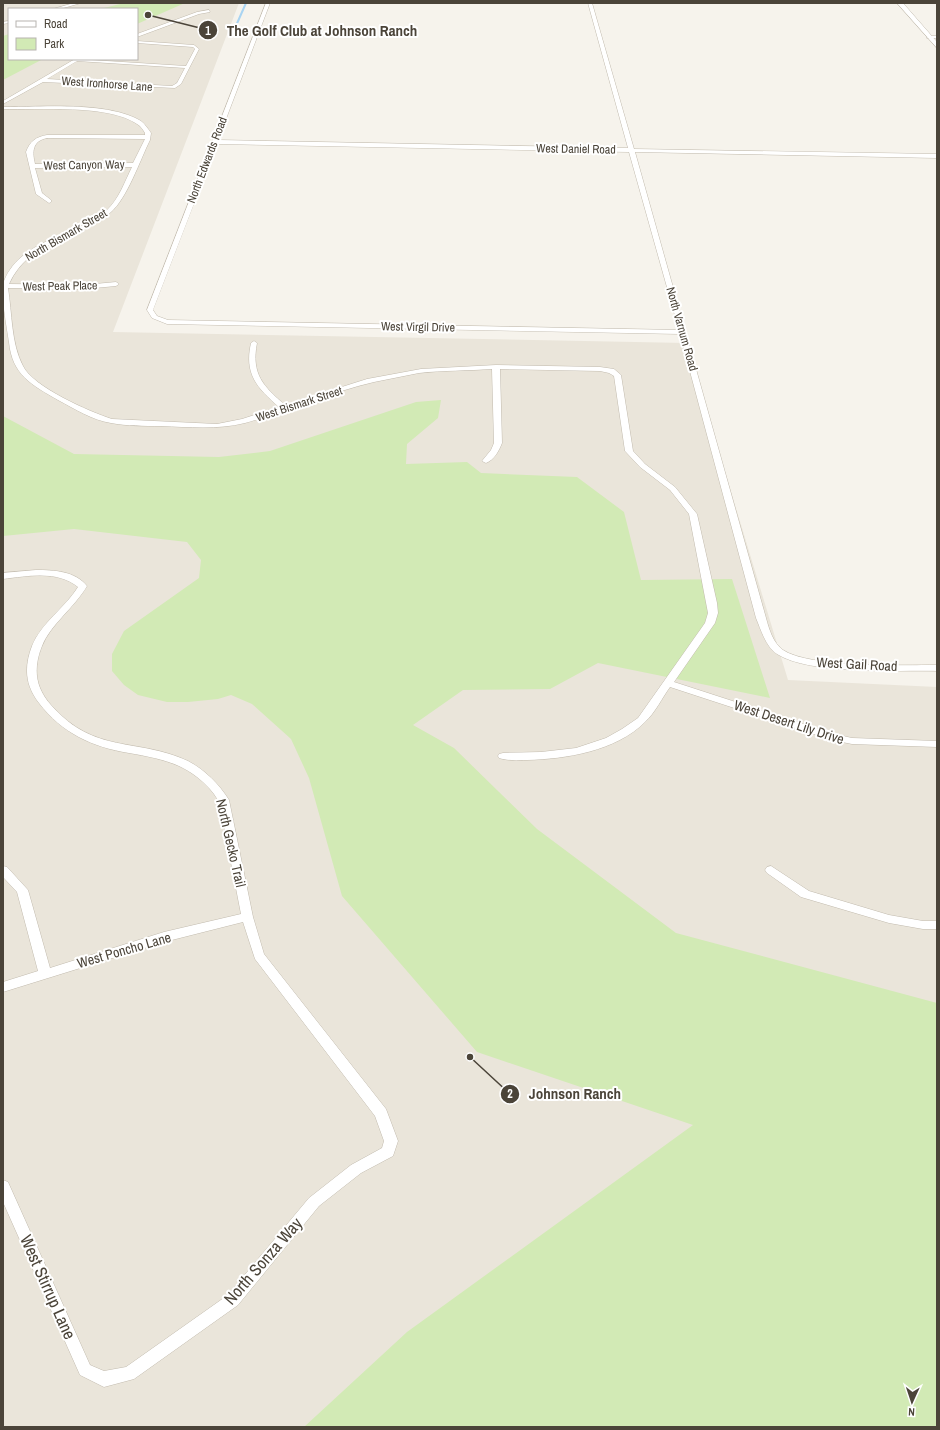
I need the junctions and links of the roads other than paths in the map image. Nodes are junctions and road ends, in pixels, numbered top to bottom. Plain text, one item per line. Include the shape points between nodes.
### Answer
1 (63, 3) edge
2 (79, 3) edge
3 (268, 3) edge
4 (590, 3) edge
5 (900, 3) edge
6 (70, 5) junction
7 (59, 8) edge
8 (209, 11) dead end
9 (138, 36) edge
10 (929, 37) junction
11 (937, 37) edge
12 (138, 42) edge
13 (937, 46) edge
14 (76, 60) edge
15 (94, 60) edge
16 (187, 66) junction
17 (41, 80) junction
18 (3, 103) edge
19 (3, 108) edge
20 (148, 137) junction
21 (214, 142) junction
22 (632, 150) junction
23 (937, 156) edge
24 (134, 165) junction
25 (33, 166) junction
26 (49, 201) dead end
27 (116, 284) dead end
28 (5, 286) junction
29 (154, 317) joint
30 (6, 318) edge
31 (683, 332) junction
32 (254, 343) dead end
33 (496, 367) junction
34 (284, 408) junction
35 (486, 461) dead end
36 (3, 576) edge
37 (780, 652) joint
38 (937, 668) edge
39 (668, 683) junction
40 (937, 744) edge
41 (503, 756) dead end
42 (3, 870) edge
43 (771, 870) dead end
44 (247, 917) junction
45 (937, 926) edge
46 (45, 973) junction
47 (3, 987) edge
48 (391, 1141) joint
49 (3, 1186) edge
50 (104, 1379) joint

1 - 6 street
2 - 6 street
3 - 21 street, North Edwards Road
4 - 22 street, North Varnum Road
5 - 10 street
6 - 7 street
8 - 9 street
10 - 11 street
10 - 13 street
12 - 16 street via 194,46 197,49
14 - 17 street
15 - 16 street
16 - 17 street, West Ironhorse Lane via 179,84 173,87
17 - 18 street
19 - 20 street via 113,112 144,125
20 - 24 street, North Bismark Street
20 - 25 street via 41,137 35,140 29,152
21 - 22 street, West Daniel Road
21 - 29 street, North Edwards Road via 150,310
22 - 23 street, West Daniel Road
22 - 31 street, North Varnum Road
24 - 25 street, West Canyon Way
24 - 28 street, North Bismark Street via 117,202 107,212 28,256 7,278
25 - 26 street via 39,194
27 - 28 street, West Peak Place via 84,287
28 - 30 street
29 - 31 street, West Virgil Drive via 167,322
30 - 34 street, West Bismark Street via 13,350 20,368 28,378 38,386 93,415 111,421 217,426
31 - 37 street, North Varnum Road via 761,618 767,635
32 - 34 street via 251,359 253,370 268,395
33 - 34 street, West Bismark Street via 453,368 398,375 370,381
33 - 35 street via 498,443
33 - 39 street, West Bismark Street via 600,369 617,375 629,451 643,467 678,493 693,514 713,613 710,623
36 - 44 street, North Gecko Trail via 50,574 70,577 83,586 78,597 58,617 34,652 30,671 32,686 65,726 84,737 119,748 158,755 191,768 214,785 224,800
37 - 38 street, West Gail Road via 802,661 837,665
39 - 40 street, West Desert Lily Drive via 852,742
39 - 41 street via 642,720 614,740 565,754 544,757
42 - 46 street via 22,890
43 - 45 street via 805,894 889,918
44 - 46 street, West Poncho Lane via 164,937
44 - 48 street, North Gecko Trail via 259,956 381,1113
46 - 47 street, West Poncho Lane
48 - 50 street, North Sonza Way via 388,1152 356,1169 314,1202 232,1300 129,1374
49 - 50 street, West Stirrup Lane via 85,1370

